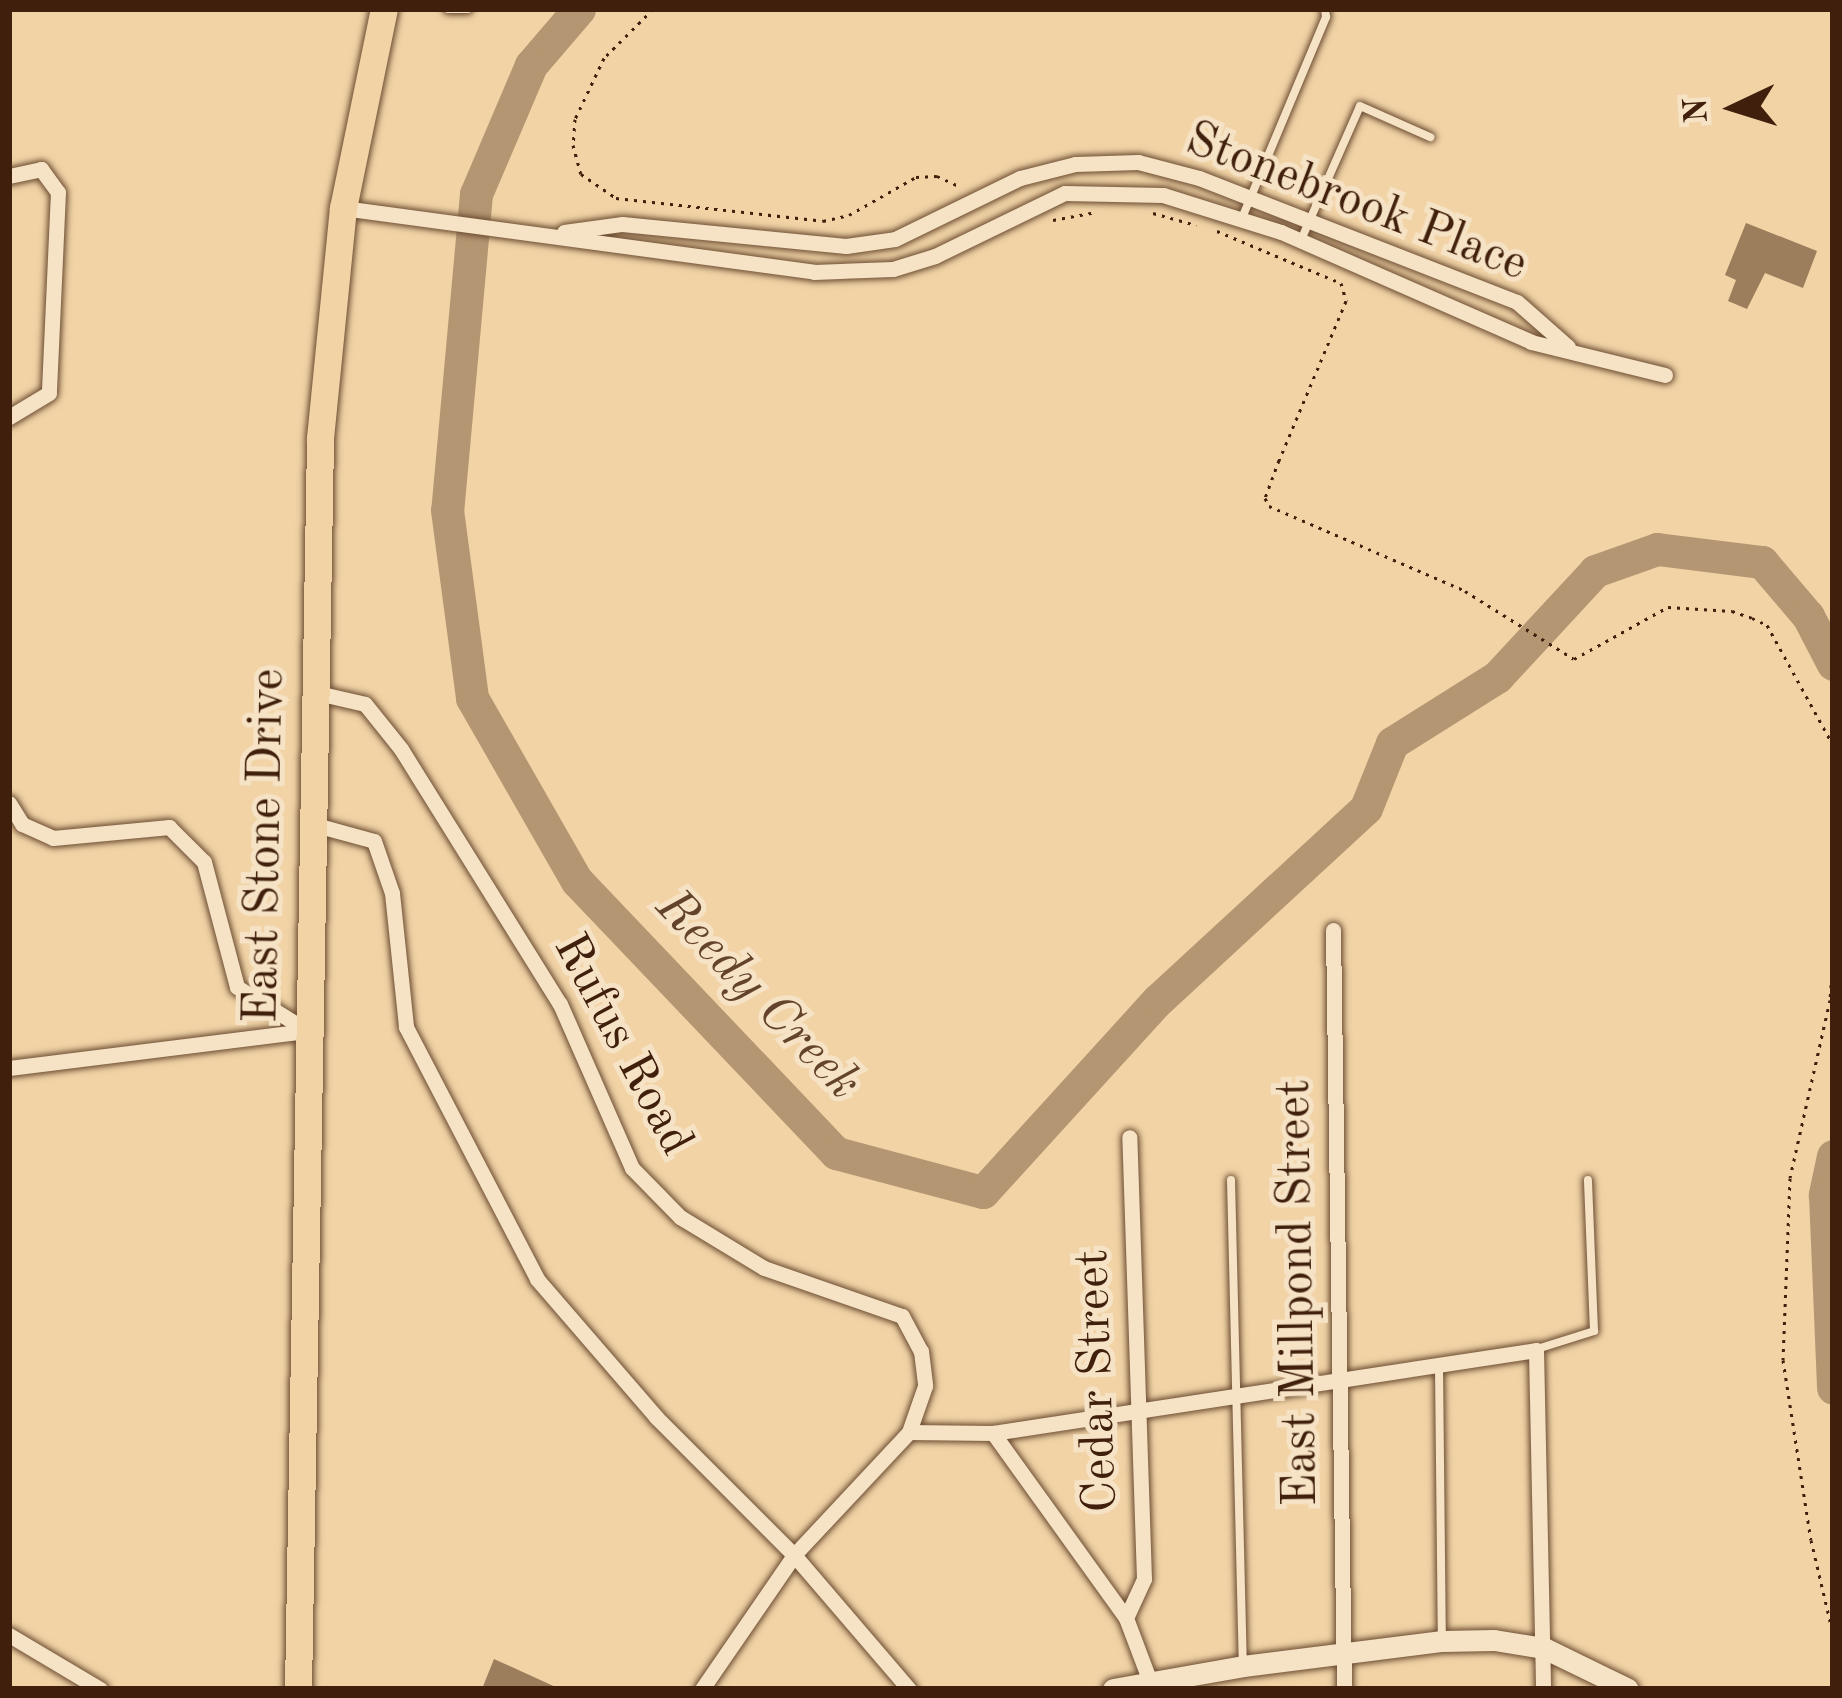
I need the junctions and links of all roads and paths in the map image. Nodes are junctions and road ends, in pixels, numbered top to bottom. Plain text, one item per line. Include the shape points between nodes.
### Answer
1 (383, 9) edge
2 (448, 9) edge
3 (468, 9) edge
4 (652, 9) edge
5 (1325, 9) edge
6 (1430, 137) dead end
7 (9, 176) edge
8 (1250, 197) junction
9 (976, 202) junction
10 (344, 208) junction
11 (1116, 208) dead end
12 (1145, 211) dead end
13 (1241, 219) junction
14 (1310, 219) junction
15 (1051, 220) dead end
16 (546, 235) junction
17 (1301, 241) junction
18 (1568, 346) junction
19 (1665, 375) dead end
20 (9, 417) edge
21 (314, 692) junction
22 (1833, 745) edge
23 (9, 803) edge
24 (311, 824) junction
25 (1333, 930) dead end
26 (1833, 958) edge
27 (308, 1031) junction
28 (9, 1068) edge
29 (1129, 1137) dead end
30 (1232, 1180) dead end
31 (1588, 1180) dead end
32 (1536, 1350) junction
33 (1439, 1366) junction
34 (1341, 1384) junction
35 (1236, 1397) junction
36 (1137, 1410) junction
37 (909, 1432) junction
38 (993, 1433) junction
39 (794, 1555) junction
40 (1126, 1618) junction
41 (1833, 1634) edge
42 (9, 1635) edge
43 (1442, 1641) junction
44 (1544, 1648) junction
45 (1342, 1656) junction
46 (1243, 1666) junction
47 (1149, 1679) junction
48 (100, 1689) edge
49 (298, 1689) edge
50 (702, 1689) edge
51 (909, 1689) edge
52 (1113, 1689) edge
53 (1344, 1689) edge
54 (1543, 1689) edge
55 (1628, 1689) edge

1 - 10 highway, East Stone Drive
2 - 3 lane
4 - 9 path via 604,58 575,118 581,174 616,198 823,221 916,177 937,176
5 - 8 lane
6 - 14 lane via 1360,106
7 - 20 street via 41,169 58,192 49,393
8 - 9 street, Stonebrook Place via 1138,162 1075,164 1020,178
8 - 13 lane
8 - 14 street, Stonebrook Place
9 - 16 street, Stonebrook Place via 896,239 846,246 622,224
10 - 16 street, Stonebrook Place
10 - 21 highway, East Stone Drive via 320,438
11 - 15 path
12 - 22 path via 1341,283 1346,301 1265,498 1269,506 1465,591 1574,658 1668,608 1752,618 1784,651
13 - 16 street, Stonebrook Place via 1163,195 1065,193 935,256 892,269 814,272
13 - 17 street, Stonebrook Place
14 - 17 lane
14 - 18 street, Stonebrook Place via 1517,302
17 - 18 street, Stonebrook Place via 1532,342
18 - 19 street, Stonebrook Place via 1607,364
21 - 24 highway, East Stone Drive
21 - 37 street, Rufus Road via 364,704 401,749 560,1004 632,1168 680,1217 764,1268 902,1316 921,1351 925,1386
23 - 27 street via 22,824 53,838 170,826 204,862 236,987
24 - 27 highway, East Stone Drive
24 - 39 street via 374,841 392,893 406,1027 537,1279 656,1417
25 - 34 street, East Millpond Street
26 - 41 path via 1790,1178 1783,1360
27 - 28 street
27 - 49 highway, East Stone Drive
29 - 36 street, Cedar Street
30 - 35 lane
31 - 32 lane via 1594,1331
32 - 33 street
32 - 44 street
33 - 34 street
33 - 43 lane
34 - 35 street
34 - 45 street, East Millpond Street
35 - 36 street
35 - 46 lane
36 - 38 street
36 - 40 street, Cedar Street via 1144,1579
37 - 38 street
37 - 39 street
38 - 40 street
39 - 50 street
39 - 51 street
40 - 47 street
42 - 48 street
43 - 44 main road
43 - 45 main road
44 - 54 street
44 - 55 main road
45 - 46 main road
45 - 53 street, East Millpond Street
46 - 47 main road
47 - 52 main road

